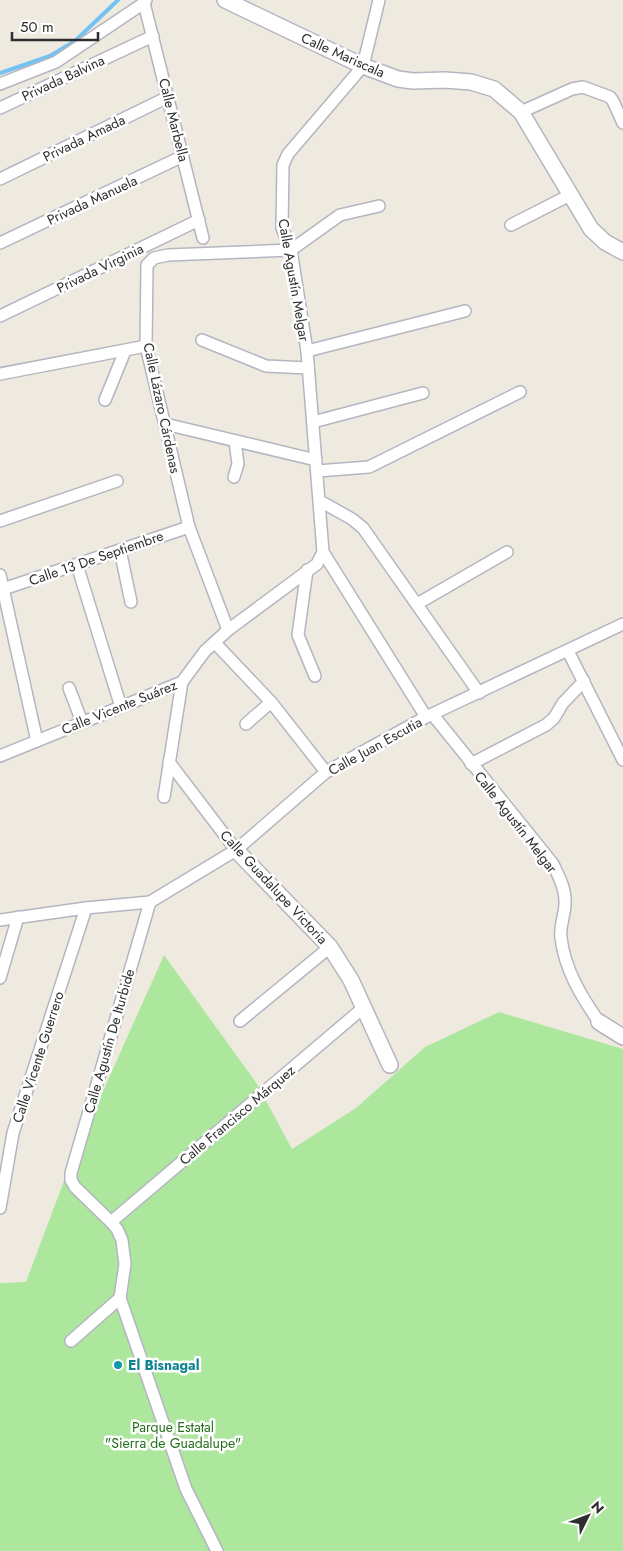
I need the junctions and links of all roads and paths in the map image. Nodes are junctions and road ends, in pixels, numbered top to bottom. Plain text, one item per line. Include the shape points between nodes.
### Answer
1 (225, 0) edge
2 (379, 0) edge
3 (145, 1) edge
4 (153, 36) junction
5 (363, 66) junction
6 (0, 84) edge
7 (168, 97) junction
8 (0, 108) edge
9 (521, 112) junction
10 (623, 123) edge
11 (183, 156) junction
12 (0, 179) edge
13 (570, 195) junction
14 (379, 206) dead end
15 (199, 220) junction
16 (511, 225) dead end
17 (204, 238) dead end
18 (0, 243) edge
19 (291, 250) junction
20 (623, 252) edge
21 (465, 311) dead end
22 (0, 316) edge
23 (202, 340) dead end
24 (146, 346) junction
25 (125, 351) junction
26 (307, 351) junction
27 (308, 368) junction
28 (0, 374) edge
29 (520, 392) dead end
30 (423, 393) dead end
31 (105, 400) dead end
32 (313, 422) junction
33 (165, 424) junction
34 (236, 441) junction
35 (317, 466) junction
36 (234, 477) dead end
37 (116, 481) dead end
38 (320, 501) junction
39 (0, 521) edge
40 (189, 527) junction
41 (120, 550) junction
42 (323, 552) junction
43 (507, 552) dead end
44 (77, 565) junction
45 (312, 567) junction
46 (0, 575) edge
47 (3, 589) junction
48 (131, 602) dead end
49 (417, 604) junction
50 (623, 624) edge
51 (228, 630) junction
52 (214, 642) junction
53 (568, 651) junction
54 (315, 676) dead end
55 (584, 681) junction
56 (182, 682) junction
57 (70, 688) dead end
58 (479, 693) junction
59 (271, 702) junction
60 (120, 707) junction
61 (429, 716) junction
62 (82, 722) junction
63 (246, 724) dead end
64 (37, 741) junction
65 (0, 756) edge
66 (623, 760) edge
67 (169, 762) junction
68 (472, 764) junction
69 (326, 772) junction
70 (164, 797) dead end
71 (236, 850) junction
72 (150, 902) junction
73 (86, 908) junction
74 (18, 917) junction
75 (0, 920) edge
76 (330, 947) junction
77 (0, 978) edge
78 (362, 1008) junction
79 (240, 1022) dead end
80 (599, 1022) joint
81 (623, 1037) edge
82 (390, 1065) dead end
83 (0, 1208) edge
84 (111, 1222) junction
85 (120, 1298) junction
86 (71, 1341) dead end
87 (217, 1551) edge

1 - 5 street, Calle Mariscala
2 - 5 street, Calle Agustín Melgar
3 - 4 street, Calle Marbella
3 - 6 street via 56,62
4 - 7 street, Calle Marbella
4 - 8 street, Privada Balvina
5 - 9 street, Calle Mariscala via 398,79 471,82 494,89
5 - 19 street, Calle Agustín Melgar via 285,158 282,228
7 - 11 street, Calle Marbella
7 - 12 street, Privada Amada
9 - 10 street via 583,87 610,97
9 - 13 street, Calle Mariscala
11 - 15 street, Calle Marbella
11 - 18 street, Privada Manuela
13 - 16 street
13 - 20 street, Calle Mariscala via 591,229
14 - 19 street via 340,215
15 - 17 street, Calle Marbella
15 - 22 street, Privada Virginia
19 - 24 street, Calle Lázaro Cárdenas via 168,254 154,258 147,265
19 - 26 street, Calle Agustín Melgar
21 - 26 street
23 - 27 street via 266,366
24 - 25 street
24 - 33 street, Calle Lázaro Cárdenas
25 - 28 street
25 - 31 street
26 - 27 street, Calle Agustín Melgar
27 - 32 street, Calle Agustín Melgar
29 - 35 street via 369,467
30 - 32 street
32 - 35 street, Calle Agustín Melgar
33 - 34 street
33 - 40 street, Calle Lázaro Cárdenas
34 - 35 street
34 - 36 street via 238,464
35 - 38 street, Calle Agustín Melgar
37 - 39 street
38 - 42 street, Calle Agustín Melgar
38 - 49 street via 363,528
40 - 41 street, Calle 13 De Septiembre
40 - 51 street, Calle Lázaro Cárdenas
41 - 44 street, Calle 13 De Septiembre
41 - 48 street
42 - 45 street, Calle Agustín Melgar
42 - 61 street, Calle Agustín Melgar
43 - 49 street
44 - 47 street, Calle 13 De Septiembre
44 - 60 street
45 - 51 street, Calle Vicente Suárez
45 - 54 street via 298,635
46 - 47 street
47 - 64 street
49 - 58 street
50 - 53 street, Calle Juan Escutia
51 - 52 street, Calle Vicente Suárez
52 - 56 street, Calle Vicente Suárez
52 - 59 street
53 - 55 street
53 - 58 street, Calle Juan Escutia
55 - 66 street
55 - 68 street via 546,725
56 - 60 street, Calle Vicente Suárez
56 - 67 street
57 - 62 street
58 - 61 street, Calle Juan Escutia
59 - 63 street
59 - 69 street
60 - 62 street, Calle Vicente Suárez
61 - 68 street, Calle Agustín Melgar
61 - 69 street, Calle Juan Escutia
62 - 64 street, Calle Vicente Suárez
64 - 65 street, Calle Vicente Suárez
67 - 70 street
67 - 71 street, Calle Guadalupe Victoria
68 - 80 street, Calle Agustín Melgar via 553,864 566,900 560,936 568,968
69 - 71 street, Calle Juan Escutia
71 - 72 street, Calle Juan Escutia
71 - 76 street, Calle Guadalupe Victoria
72 - 73 street, Calle Juan Escutia
72 - 84 street, Calle Agustín De Iturbide via 71,1173 75,1186
73 - 74 street, Calle Juan Escutia
73 - 83 street, Calle Vicente Guerrero via 13,1133
74 - 75 street, Calle Juan Escutia
74 - 77 street
76 - 78 street, Calle Guadalupe Victoria
76 - 79 street
78 - 82 street, Calle Guadalupe Victoria
78 - 84 street, Calle Francisco Márquez
80 - 81 street
84 - 85 street via 122,1240 124,1264
85 - 86 street
85 - 87 street via 186,1489

